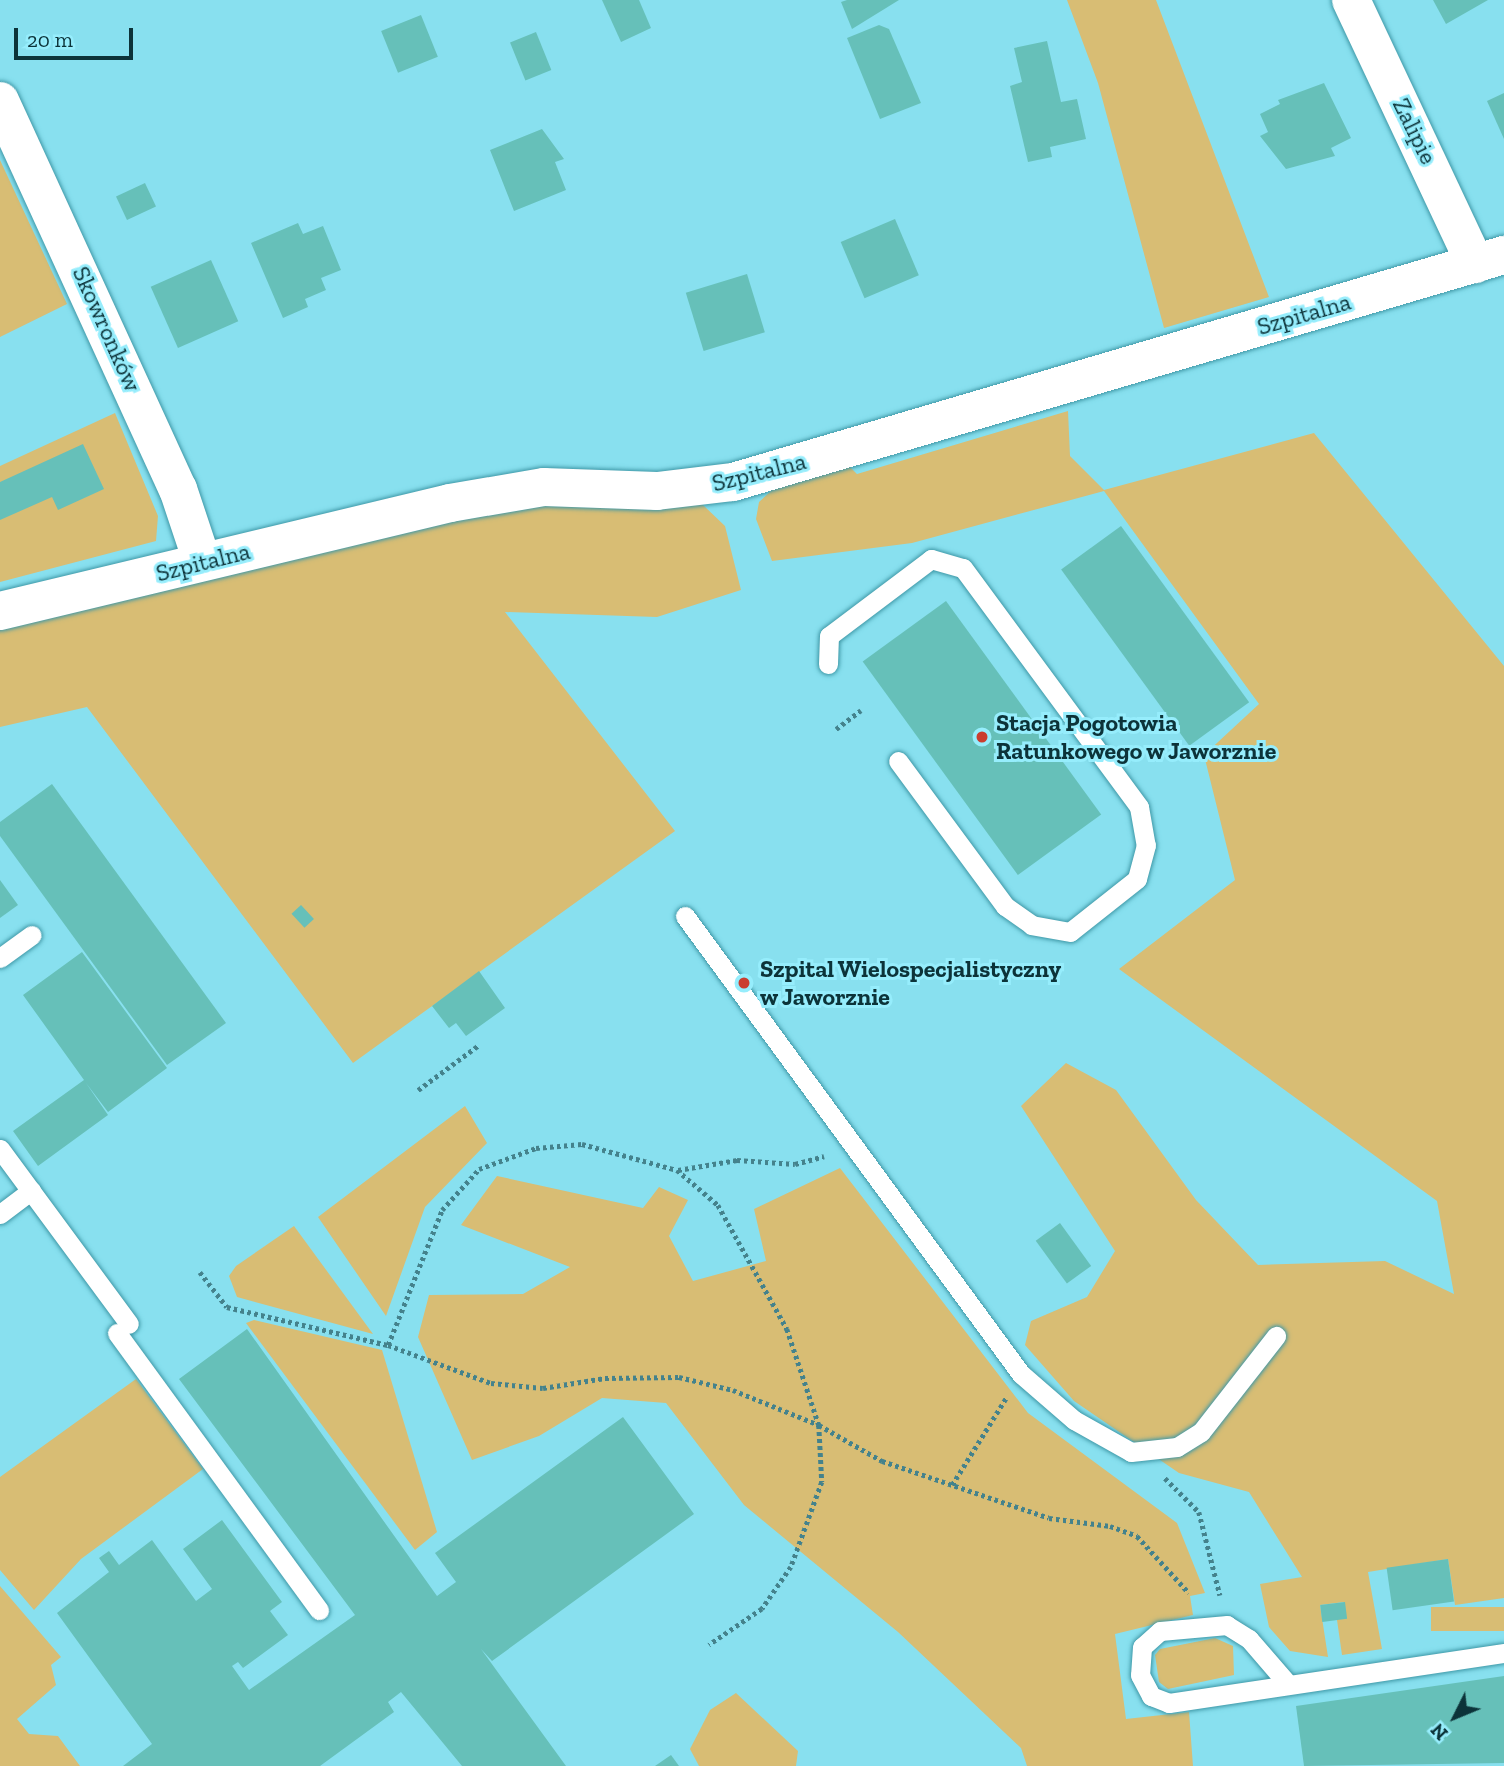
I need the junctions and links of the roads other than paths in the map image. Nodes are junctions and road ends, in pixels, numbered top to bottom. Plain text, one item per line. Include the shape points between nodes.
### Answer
1 (1351, 0) edge
2 (0, 101) edge
3 (1490, 260) edge
4 (202, 561) junction
5 (0, 611) edge
6 (828, 664) dead end
7 (898, 761) dead end
8 (685, 916) dead end
9 (32, 935) dead end
10 (0, 958) edge
11 (0, 1149) edge
12 (31, 1191) junction
13 (0, 1214) edge
14 (1276, 1336) dead end
15 (319, 1610) dead end
16 (1504, 1653) edge
17 (1287, 1684) junction

1 - 3 street, Zalipie
2 - 4 street, Skowronków via 178,489
3 - 4 street, Szpitalna via 733,482 657,491 544,488
4 - 5 street, Szpitalna
6 - 7 lane via 829,636 930,559 963,568 1139,807 1146,845 1137,879 1070,932 1032,925 1005,906
8 - 14 lane via 1021,1374 1074,1420 1131,1452 1177,1447 1201,1432
9 - 10 lane
11 - 12 lane
12 - 13 lane
12 - 15 lane
16 - 17 lane
17 - 17 lane via 1249,1639 1227,1625 1160,1632 1142,1647 1140,1675 1151,1696 1169,1703

